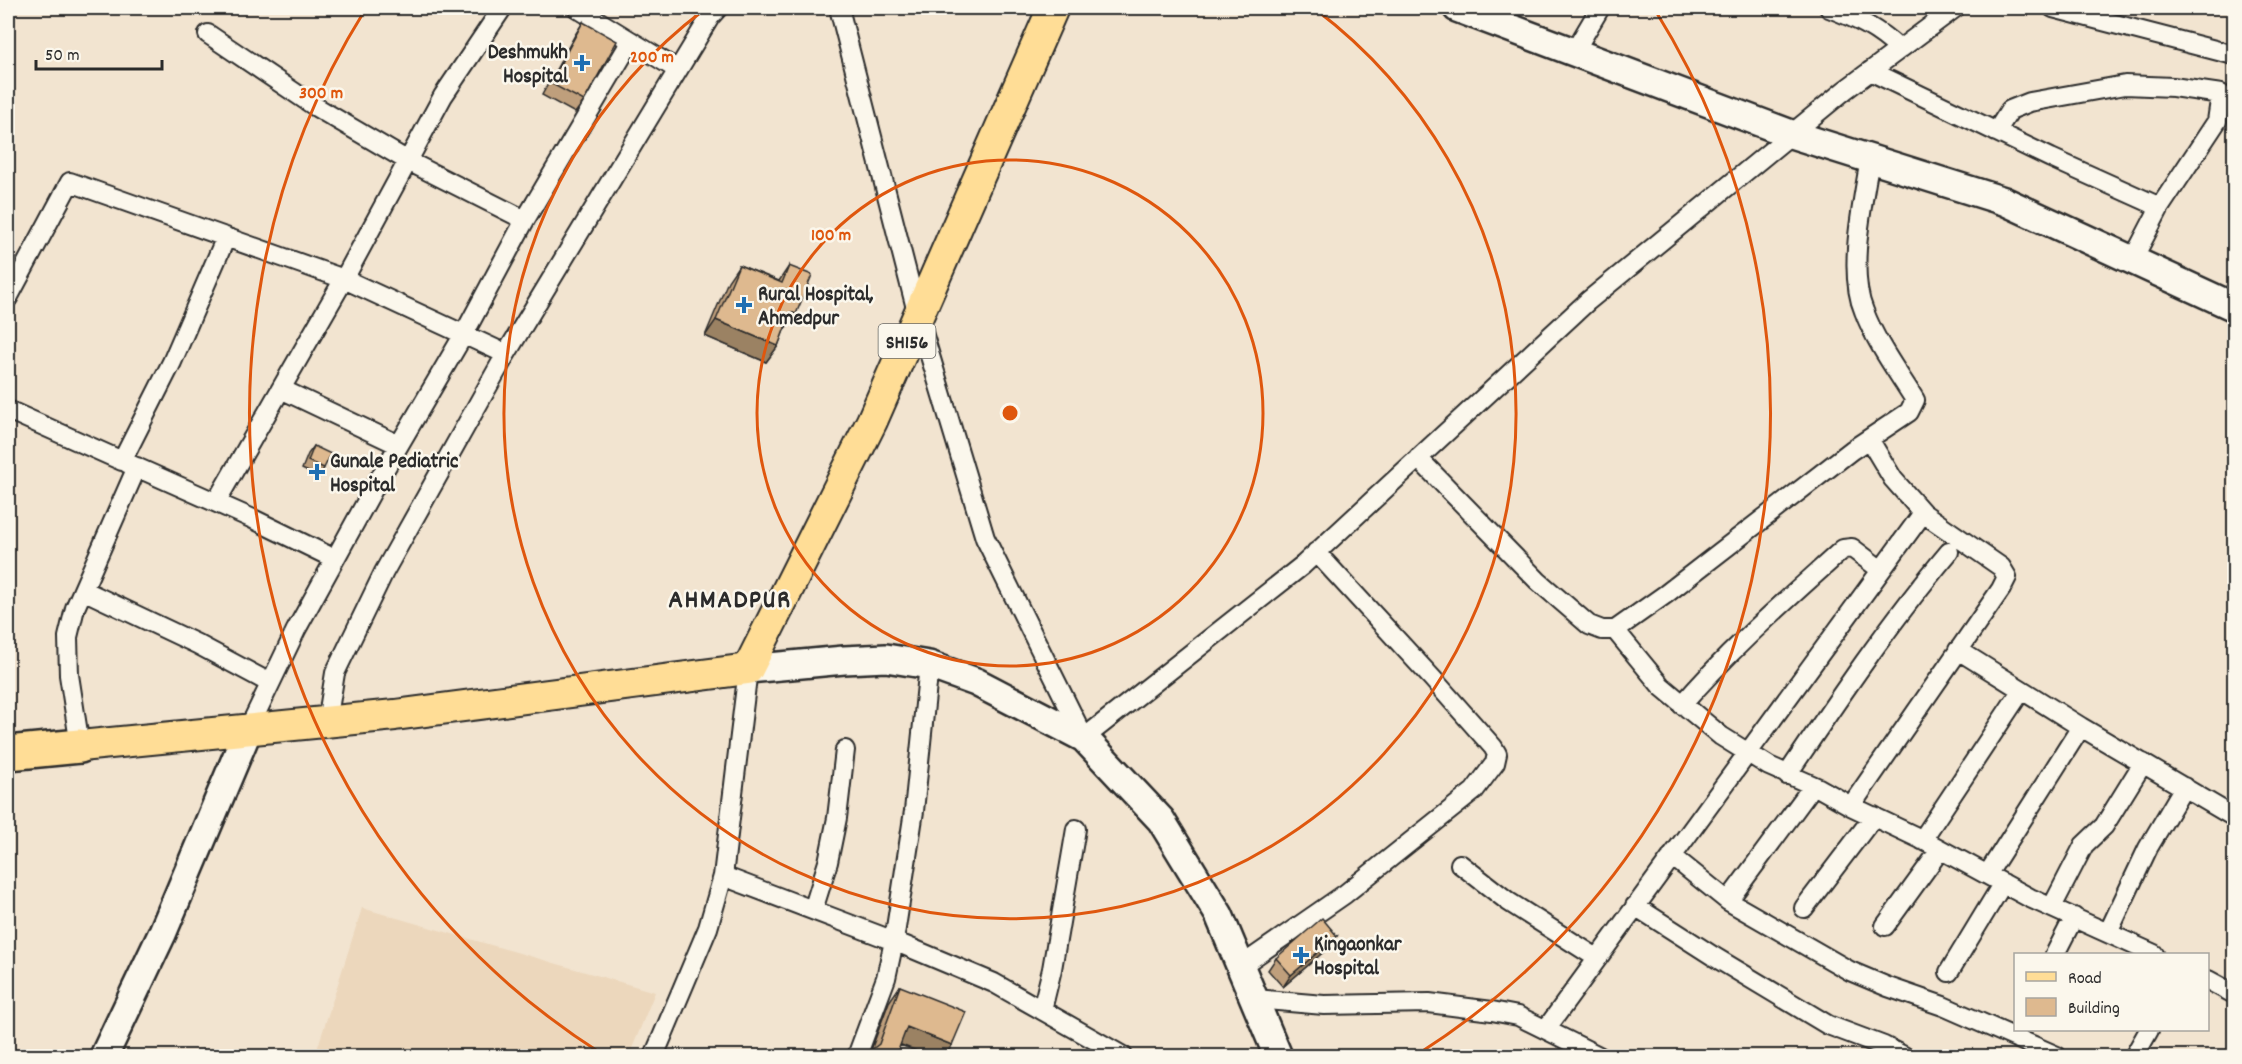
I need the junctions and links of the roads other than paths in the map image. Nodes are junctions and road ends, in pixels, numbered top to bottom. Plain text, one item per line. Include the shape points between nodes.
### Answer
1 (577, 8) edge
2 (718, 8) edge
3 (839, 8) edge
4 (1053, 8) edge
5 (1456, 8) edge
6 (1600, 8) edge
7 (1829, 8) edge
8 (1955, 8) edge
9 (2053, 8) edge
10 (501, 10) dead end
11 (208, 34) dead end
12 (631, 41) junction
13 (1899, 49) junction
14 (1574, 52) junction
15 (2235, 55) edge
16 (678, 70) junction
17 (1870, 71) junction
18 (2228, 95) edge
19 (1996, 132) junction
20 (1791, 134) junction
21 (1870, 159) junction
22 (408, 161) junction
23 (2160, 207) junction
24 (525, 220) junction
25 (226, 237) junction
26 (2133, 259) junction
27 (344, 279) junction
28 (8, 298) edge
29 (2235, 307) edge
30 (918, 316) junction
31 (464, 334) junction
32 (506, 354) junction
33 (281, 389) junction
34 (8, 410) edge
35 (1869, 439) junction
36 (399, 445) junction
37 (1418, 458) junction
38 (130, 464) junction
39 (216, 502) junction
40 (1923, 513) junction
41 (1316, 552) junction
42 (1950, 552) dead end
43 (335, 559) junction
44 (1881, 570) junction
45 (83, 590) junction
46 (1615, 630) junction
47 (1958, 650) junction
48 (929, 665) junction
49 (748, 669) junction
50 (270, 683) junction
51 (2021, 691) junction
52 (1682, 705) junction
53 (327, 722) junction
54 (2081, 727) junction
55 (248, 730) junction
56 (1084, 738) junction
57 (80, 746) junction
58 (845, 750) dead end
59 (8, 753) edge
60 (1748, 753) junction
61 (2143, 763) junction
62 (1787, 775) junction
63 (1813, 786) junction
64 (2184, 787) junction
65 (1851, 806) junction
66 (1874, 816) junction
67 (2235, 817) edge
68 (1076, 829) dead end
69 (1922, 840) junction
70 (1940, 850) junction
71 (1672, 856) junction
72 (1460, 864) dead end
73 (1987, 875) junction
74 (723, 876) junction
75 (2003, 884) junction
76 (1728, 901) junction
77 (1635, 906) junction
78 (1804, 908) dead end
79 (2052, 908) junction
80 (813, 910) junction
81 (2074, 917) junction
82 (1885, 926) dead end
83 (2108, 933) junction
84 (894, 941) junction
85 (2145, 952) edge
86 (2056, 953) edge
87 (1597, 958) junction
88 (1241, 966) junction
89 (1949, 972) dead end
90 (2209, 981) edge
91 (2235, 994) edge
92 (1254, 999) junction
93 (1042, 1010) junction
94 (1546, 1029) junction
95 (2148, 1031) edge
96 (2136, 1053) dead end
97 (105, 1056) edge
98 (654, 1056) edge
99 (857, 1056) edge
100 (1123, 1056) edge
101 (1278, 1056) edge
102 (1599, 1056) edge
103 (1904, 1056) edge
104 (2057, 1056) edge

1 - 12 street
2 - 16 street
3 - 30 street
4 - 30 main road, SH156
5 - 14 main road
6 - 14 street
7 - 13 street via 1858,18
8 - 13 street
9 - 15 street
10 - 22 street via 443,96
11 - 22 street via 316,107
12 - 16 street
12 - 24 street
13 - 17 street
14 - 20 main road
16 - 32 street
17 - 19 street
17 - 20 street
18 - 19 street via 2173,87 2125,86 2030,102 2010,110
18 - 23 street via 2217,121
19 - 23 street
20 - 21 main road
20 - 37 street via 1588,301
21 - 26 main road via 2004,201
21 - 35 street via 1857,250 1857,282 1863,309 1878,340 1915,400 1909,412
22 - 24 street
22 - 27 street
23 - 26 street
24 - 31 street
25 - 27 street
25 - 28 street via 70,182
25 - 38 street
26 - 29 main road
27 - 31 street
27 - 33 street
30 - 49 main road, SH156 via 872,421
30 - 56 street via 985,538
31 - 32 street
31 - 36 street
32 - 53 street via 369,602 335,673
33 - 36 street
33 - 39 street
34 - 38 street
35 - 40 street via 1893,479
35 - 46 street
36 - 43 street
37 - 41 street
37 - 46 street via 1538,581 1589,625
38 - 39 street
38 - 45 street
39 - 43 street
40 - 44 street
40 - 47 street via 2001,567 2007,577
41 - 56 street
41 - 88 street via 1497,754 1495,763 1474,791 1456,806 1345,894
42 - 62 street via 1890,627
43 - 50 street
44 - 52 street via 1852,548 1843,549 1715,668
44 - 60 street
45 - 50 street
45 - 57 street via 68,637 69,675
46 - 52 street via 1661,686
47 - 51 street
47 - 65 street
48 - 49 main road via 886,658
48 - 56 main road via 976,682
48 - 84 street via 914,811
49 - 53 main road
49 - 74 street
50 - 55 street
51 - 54 street
51 - 69 street
52 - 60 street
53 - 55 main road
54 - 61 street
54 - 73 street
55 - 57 main road
55 - 97 main road via 162,934
56 - 88 main road via 1161,820 1219,915
57 - 59 highway
58 - 80 street via 835,829
60 - 62 street
60 - 71 street
61 - 64 street
61 - 79 street via 2104,826 2084,844
62 - 63 street
63 - 65 street
63 - 76 street
64 - 67 street
64 - 83 street via 2148,849
65 - 66 street
66 - 69 street
66 - 78 street
68 - 93 street
69 - 70 street
70 - 73 street
70 - 82 street
71 - 76 street
71 - 77 street
72 - 87 street via 1509,902
73 - 75 street
74 - 80 street
74 - 98 street via 708,928
75 - 79 street
75 - 89 street
76 - 104 street via 1850,971 1943,1005
77 - 87 street
77 - 103 street via 1828,1025
79 - 81 street
80 - 84 street
81 - 83 street
81 - 86 street
83 - 85 street
84 - 93 street via 994,983
84 - 99 street via 886,978
87 - 94 street
88 - 92 main road
90 - 91 street
92 - 94 street via 1324,1005 1429,1003 1518,1016
92 - 101 main road
93 - 100 street
94 - 102 street
95 - 96 street

